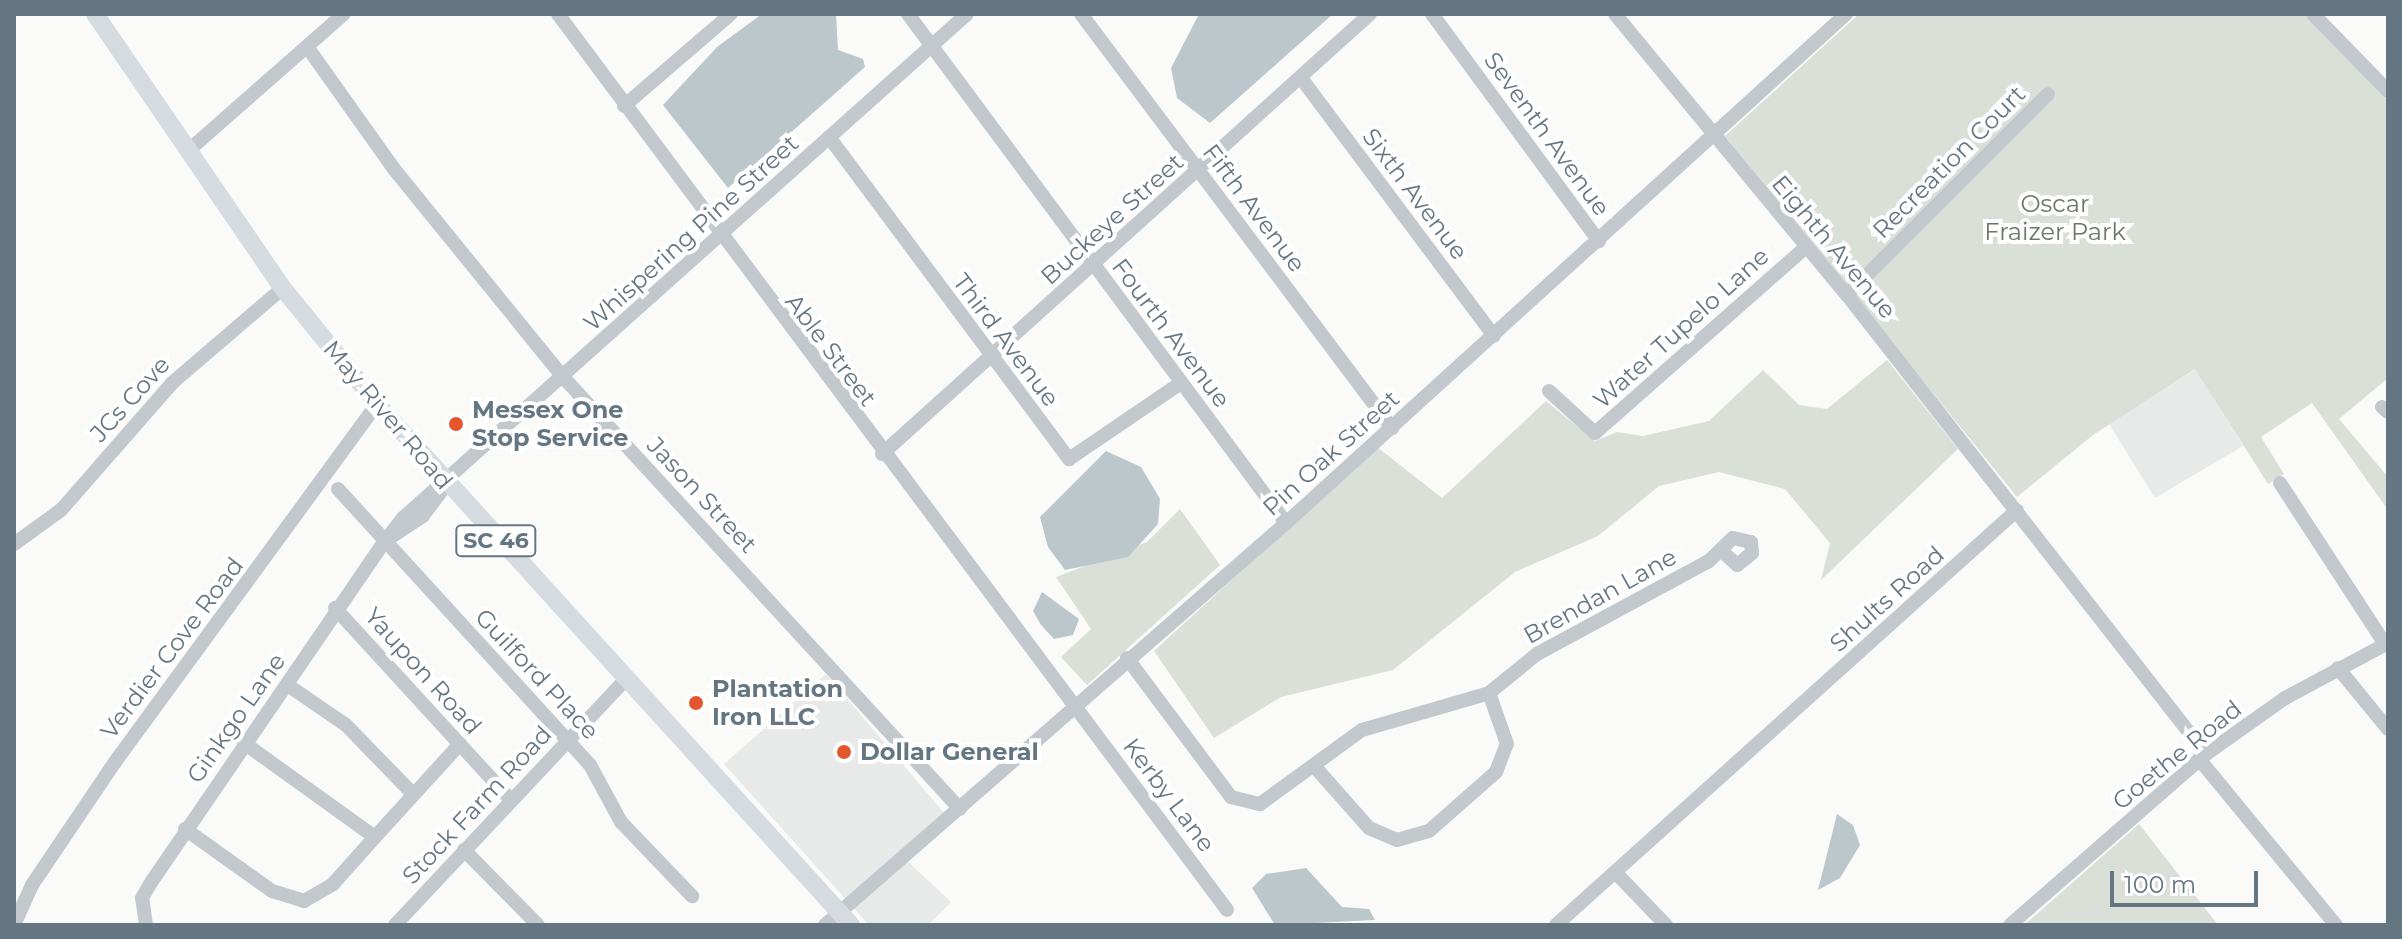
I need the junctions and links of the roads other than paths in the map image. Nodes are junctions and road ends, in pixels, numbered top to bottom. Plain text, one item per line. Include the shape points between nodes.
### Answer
1 (95, 14) edge
2 (344, 14) edge
3 (558, 14) edge
4 (731, 14) edge
5 (908, 14) edge
6 (967, 14) edge
7 (1081, 14) edge
8 (1370, 14) edge
9 (1432, 14) edge
10 (1615, 14) edge
11 (1846, 14) edge
12 (2313, 14) edge
13 (931, 46) junction
14 (308, 48) junction
15 (1301, 78) junction
16 (2388, 91) edge
17 (2048, 94) dead end
18 (624, 106) junction
19 (1713, 134) junction
20 (829, 137) junction
21 (189, 150) junction
22 (1199, 171) junction
23 (719, 237) junction
24 (1599, 241) junction
25 (1806, 247) junction
26 (1093, 266) junction
27 (283, 288) junction
28 (1847, 295) junction
29 (1494, 336) junction
30 (990, 358) junction
31 (564, 378) junction
32 (1181, 383) junction
33 (1549, 391) dead end
34 (377, 404) junction
35 (1392, 428) junction
36 (882, 454) junction
37 (2280, 483) dead end
38 (446, 485) junction
39 (338, 489) dead end
40 (2017, 510) junction
41 (1286, 523) junction
42 (385, 541) junction
43 (14, 544) edge
44 (1721, 550) dead end
45 (335, 608) junction
46 (2386, 643) edge
47 (1127, 658) junction
48 (2338, 668) junction
49 (624, 681) junction
50 (289, 686) junction
51 (1489, 693) junction
52 (1075, 707) junction
53 (2388, 729) edge
54 (568, 740) junction
55 (244, 743) junction
56 (460, 744) junction
57 (2202, 757) junction
58 (1315, 767) junction
59 (412, 793) junction
60 (511, 800) junction
61 (960, 809) junction
62 (185, 829) junction
63 (375, 837) junction
64 (464, 850) junction
65 (1615, 872) junction
66 (692, 896) dead end
67 (1227, 910) dead end
68 (830, 919) edge
69 (14, 925) edge
70 (146, 925) edge
71 (395, 925) edge
72 (538, 925) edge
73 (851, 925) edge
74 (1556, 925) edge
75 (1666, 925) edge
76 (2010, 925) edge
77 (2336, 925) edge

1 - 21 main road, May River Road / SC 46
2 - 14 street
3 - 18 street, Able Street
4 - 18 street
5 - 13 street, Fourth Avenue
6 - 13 street, Whispering Pine Street
7 - 22 street, Fifth Avenue
8 - 15 street, Buckeye Street
9 - 24 street, Seventh Avenue
10 - 19 street, Eighth Avenue
11 - 19 street, Pin Oak Street
12 - 16 street
13 - 20 street, Whispering Pine Street
13 - 26 street, Fourth Avenue
14 - 21 street
14 - 31 street, Jason Street via 394,169
15 - 22 street, Buckeye Street
15 - 29 street, Sixth Avenue
17 - 28 street, Recreation Court
18 - 23 street, Able Street
19 - 24 street, Pin Oak Street
19 - 25 street, Eighth Avenue
20 - 23 street, Whispering Pine Street
20 - 30 street, Third Avenue
21 - 27 main road, May River Road / SC 46
22 - 26 street, Buckeye Street
22 - 35 street, Fifth Avenue
23 - 31 street, Whispering Pine Street
23 - 36 street, Able Street
24 - 29 street, Pin Oak Street
25 - 28 street, Eighth Avenue
25 - 33 street, Water Tupelo Lane via 1595,433
26 - 30 street, Buckeye Street
26 - 32 street, Fourth Avenue
27 - 34 main road, May River Road / SC 46
27 - 43 street, JCs Cove via 172,383 61,510
28 - 40 street, Eighth Avenue
29 - 35 street, Pin Oak Street
30 - 32 street, Third Avenue via 1069,459
30 - 36 street, Buckeye Street
31 - 38 street, Whispering Pine Street
31 - 61 street, Jason Street
32 - 41 street, Fourth Avenue
34 - 38 main road, May River Road / SC 46
34 - 69 street, Verdier Cove Road via 115,762 32,885
35 - 41 street, Pin Oak Street
36 - 52 street, Able Street
37 - 46 street
38 - 42 street, Ginkgo Lane
38 - 49 main road, May River Road / SC 46
39 - 42 street, Guilford Place
40 - 57 street
40 - 65 street, Shults Road
41 - 47 street, Pin Oak Street
42 - 45 street, Ginkgo Lane
42 - 54 street, Guilford Place
44 - 51 street, Brendan Lane via 1573,632
45 - 50 street, Ginkgo Lane
45 - 56 street, Yaupon Road
46 - 48 street, Goethe Road
47 - 52 street, Pin Oak Street
47 - 58 street, Brendan Lane via 1231,797 1260,804
48 - 53 street
48 - 57 street, Goethe Road
49 - 54 street, Stock Farm Road
49 - 68 main road, May River Road / SC 46
50 - 55 street, Ginkgo Lane
50 - 59 street via 346,725
51 - 58 street, Brendan Lane via 1362,730
51 - 58 street via 1507,744 1496,772 1429,831 1397,840 1369,828
52 - 61 street, Pin Oak Street
52 - 67 street, Kerby Lane
54 - 60 street, Stock Farm Road
54 - 66 street, Guilford Place via 621,822
55 - 62 street, Ginkgo Lane
55 - 63 street
56 - 59 street
56 - 60 street, Yaupon Road
57 - 76 street, Goethe Road
57 - 77 street
59 - 63 street
60 - 64 street, Stock Farm Road
61 - 68 street, Pin Oak Street
62 - 63 street via 272,891 304,901 333,884
62 - 70 street, Ginkgo Lane via 142,898
64 - 71 street, Stock Farm Road
64 - 72 street
65 - 74 street, Shults Road
65 - 75 street
68 - 73 main road, May River Road / SC 46

